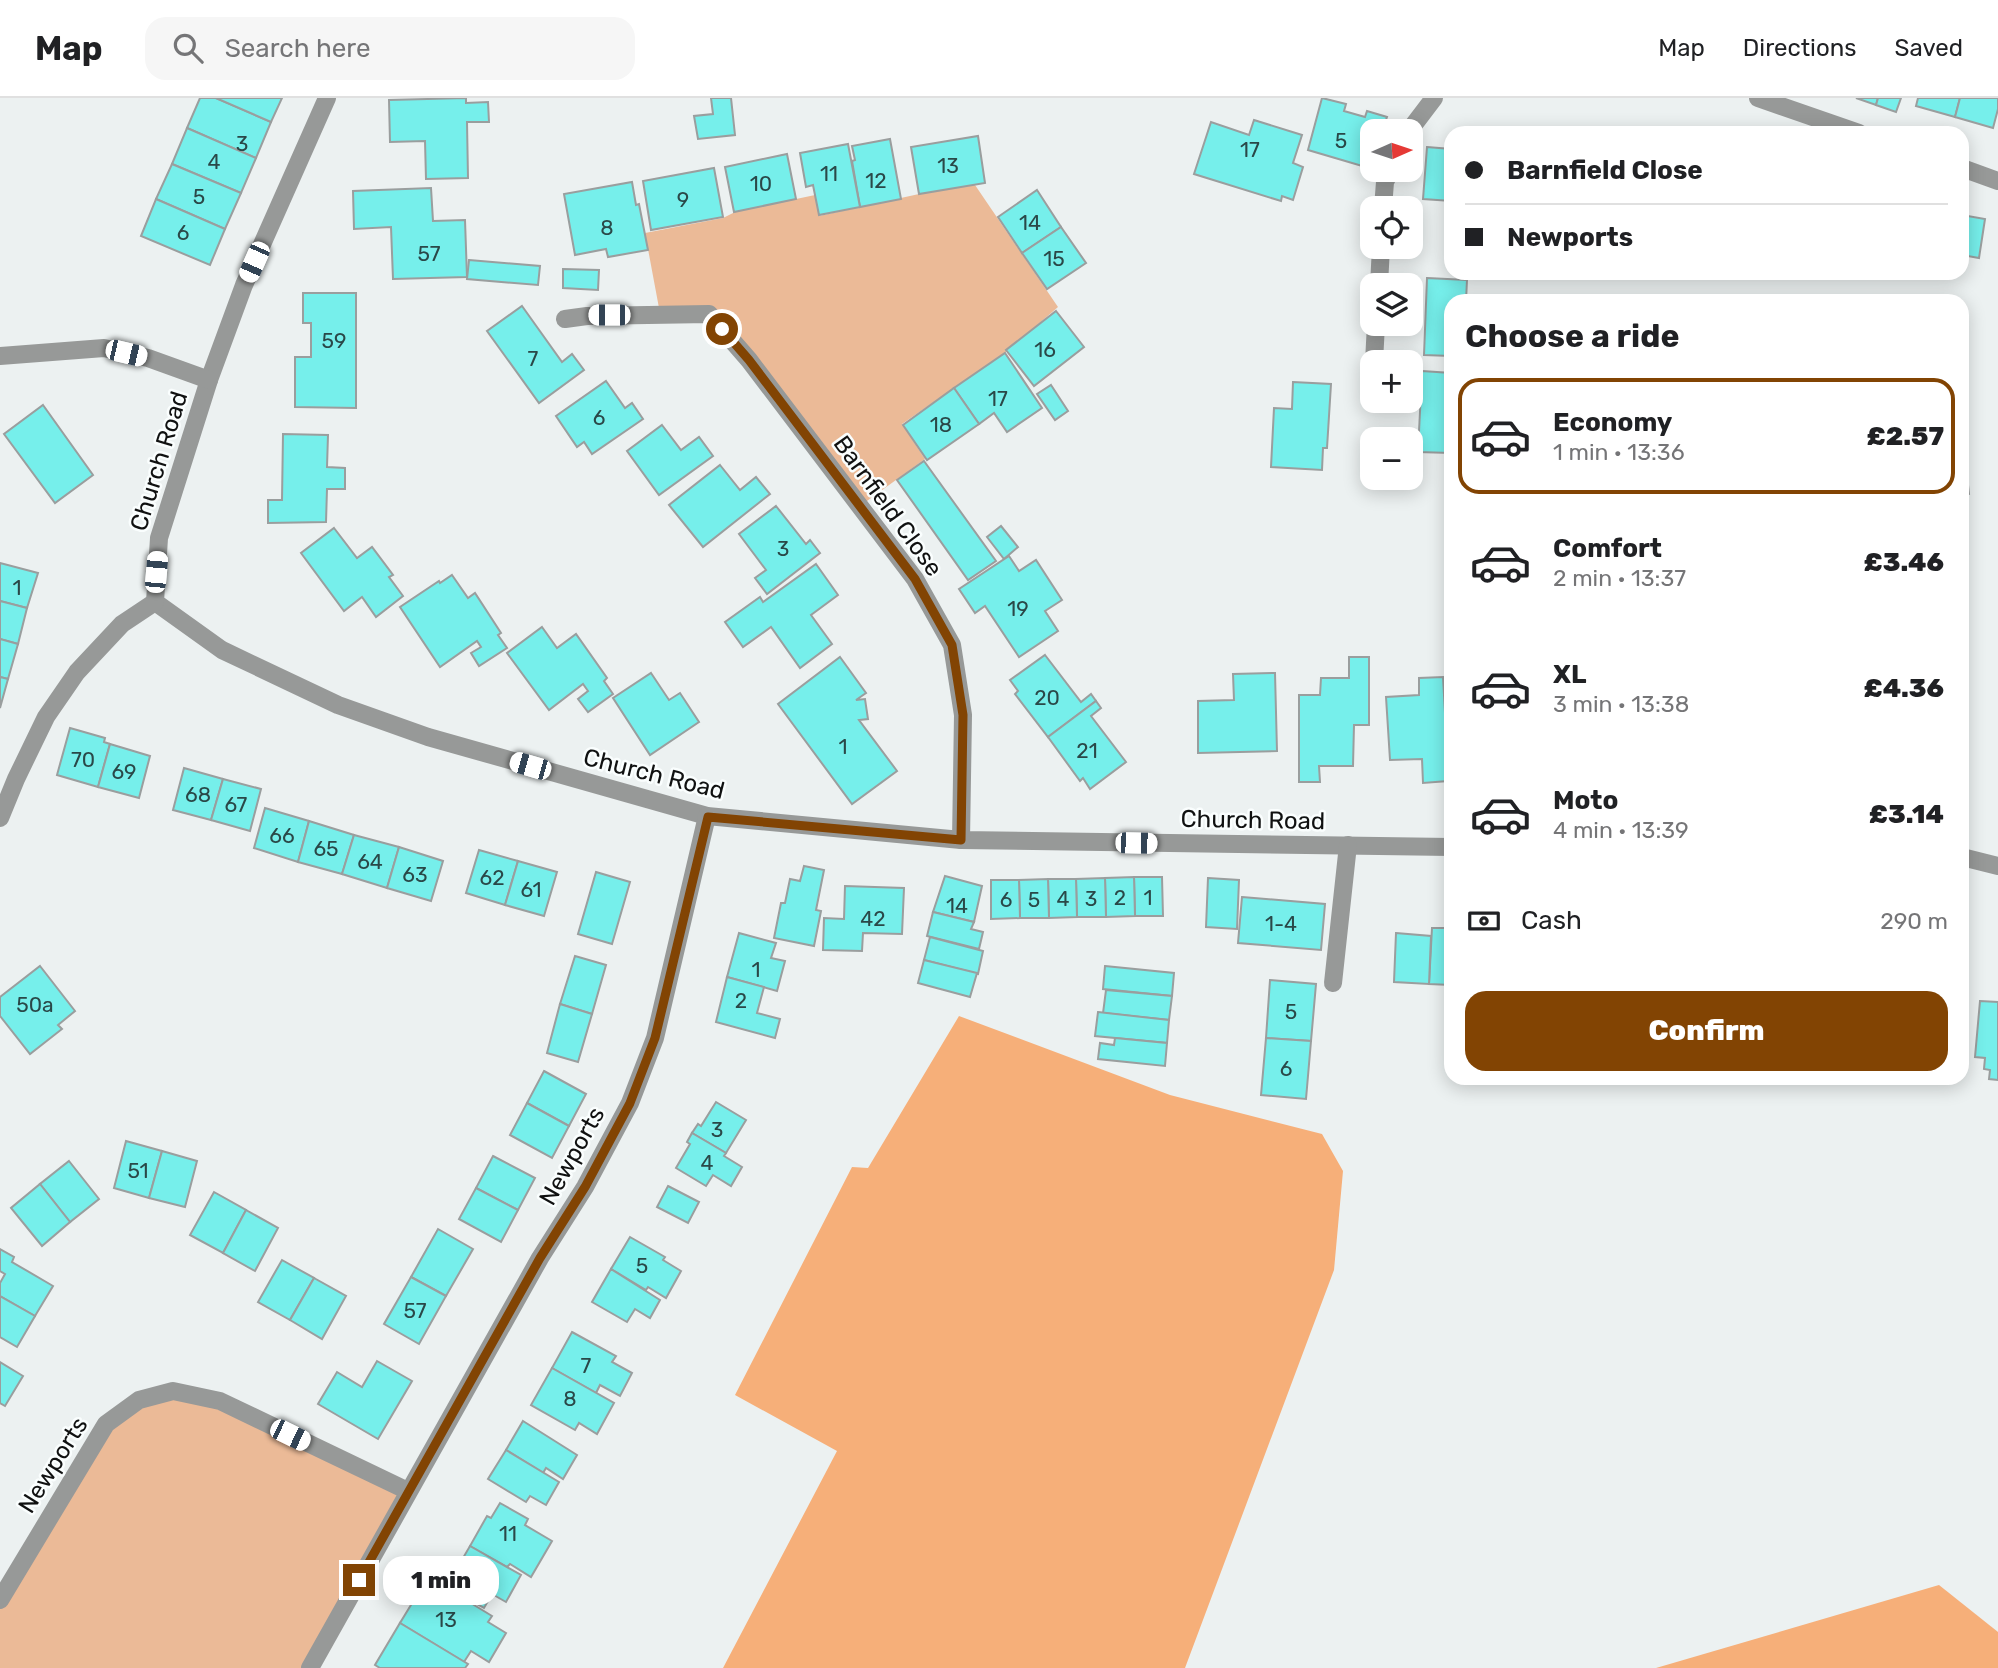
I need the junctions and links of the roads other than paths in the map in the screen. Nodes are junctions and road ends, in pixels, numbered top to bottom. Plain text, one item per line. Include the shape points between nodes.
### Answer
1 (327, 98) edge
2 (1434, 98) edge
3 (1758, 98) edge
4 (1418, 119) edge
5 (1839, 126) edge
6 (1969, 171) edge
7 (1998, 181) edge
8 (565, 319) dead end
9 (0, 356) edge
10 (209, 380) junction
11 (155, 602) junction
12 (708, 817) junction
13 (0, 818) edge
14 (961, 840) junction
15 (1348, 845) junction
16 (1444, 848) edge
17 (1969, 859) edge
18 (1998, 866) edge
19 (1333, 983) dead end
20 (408, 1491) junction
21 (0, 1600) edge
22 (310, 1668) edge

1 - 10 street, Church Road via 244,285
2 - 4 street
3 - 5 street
6 - 7 street
8 - 14 street, Barnfield Close via 709,314 749,360 915,579 952,645 963,715
9 - 10 street via 104,348
10 - 11 street, Church Road via 159,538
11 - 12 street, Church Road via 222,650 338,705 428,737
11 - 13 street via 122,624 77,672 46,717
12 - 14 street, Church Road
12 - 20 street, Newports via 655,1038 630,1103
14 - 15 street, Church Road
15 - 16 street, Church Road
15 - 19 street
17 - 18 street
20 - 21 street, Newports via 220,1401 173,1391 139,1400 106,1424
20 - 22 street, Newports

